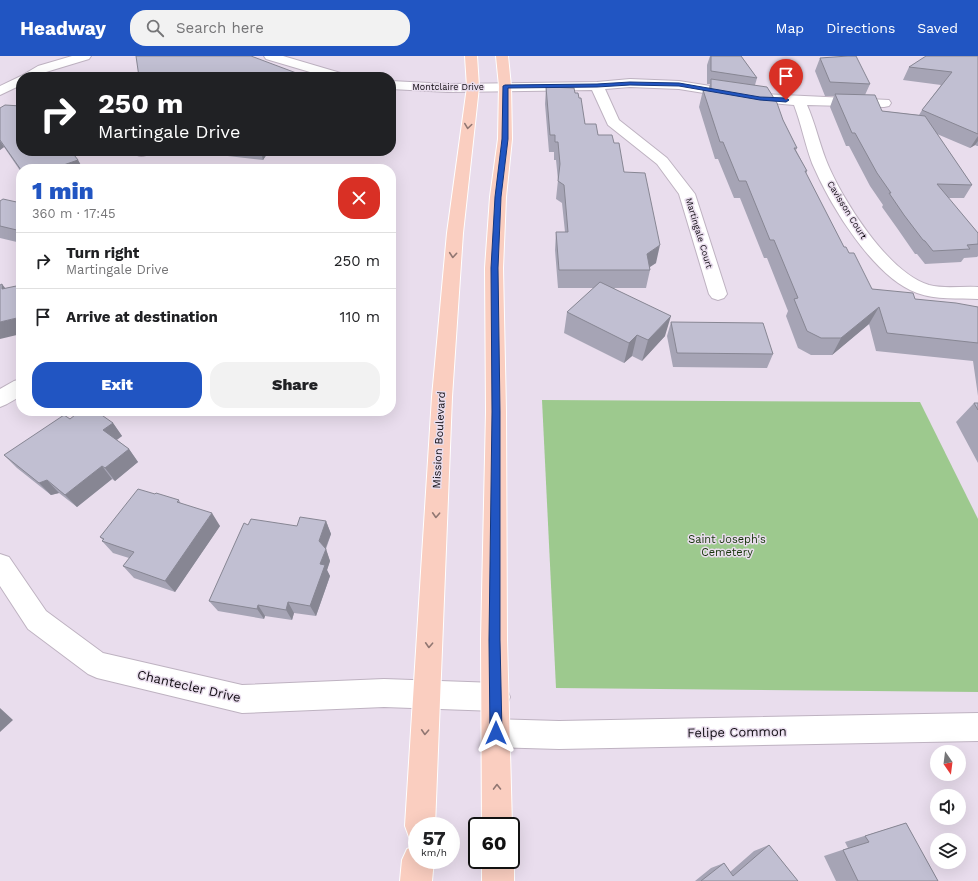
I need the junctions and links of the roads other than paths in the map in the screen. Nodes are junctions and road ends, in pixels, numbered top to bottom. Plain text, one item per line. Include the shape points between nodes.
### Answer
1 (85, 56) edge
2 (270, 56) edge
3 (471, 56) edge
4 (502, 56) edge
5 (36, 72) edge
6 (323, 72) edge
7 (16, 83) edge
8 (396, 85) edge
9 (505, 86) junction
10 (597, 86) junction
11 (473, 87) junction
12 (0, 91) edge
13 (0, 94) edge
14 (14, 97) dead end
15 (799, 101) junction
16 (884, 103) dead end
17 (978, 293) edge
18 (718, 294) dead end
19 (16, 389) edge
20 (0, 399) edge
21 (0, 565) edge
22 (427, 693) junction
23 (496, 696) junction
24 (978, 727) edge
25 (496, 733) junction
26 (420, 817) edge
27 (497, 817) edge
28 (417, 869) edge
29 (498, 869) edge
30 (416, 881) edge
31 (498, 881) edge

1 - 5 street
2 - 6 street
3 - 11 main road, Mission Boulevard
4 - 9 main road
7 - 12 street
8 - 11 street, Montclaire Drive
9 - 10 street, Montclaire Drive
9 - 11 street, Montclaire Drive
9 - 23 main road via 505,139 498,197 494,268
10 - 15 street, Montclaire Drive via 679,85 760,98
10 - 18 street, Martingale Court via 613,122 662,161 687,194
11 -> 22 main road, Mission Boulevard via 448,304
13 - 14 street
15 - 16 street, Montclaire Drive
15 - 17 street, Cavisson Court via 822,169 859,234 896,273 924,290
19 - 20 street
21 - 22 street, Chantecler Drive via 37,620 97,665 242,699
22 - 23 street, Chantecler Drive
22 -> 26 main road, Mission Boulevard
23 - 25 main road
24 - 25 street, Felipe Common via 559,735
27 -> 25 main road
28 - 30 main road
29 - 31 main road

